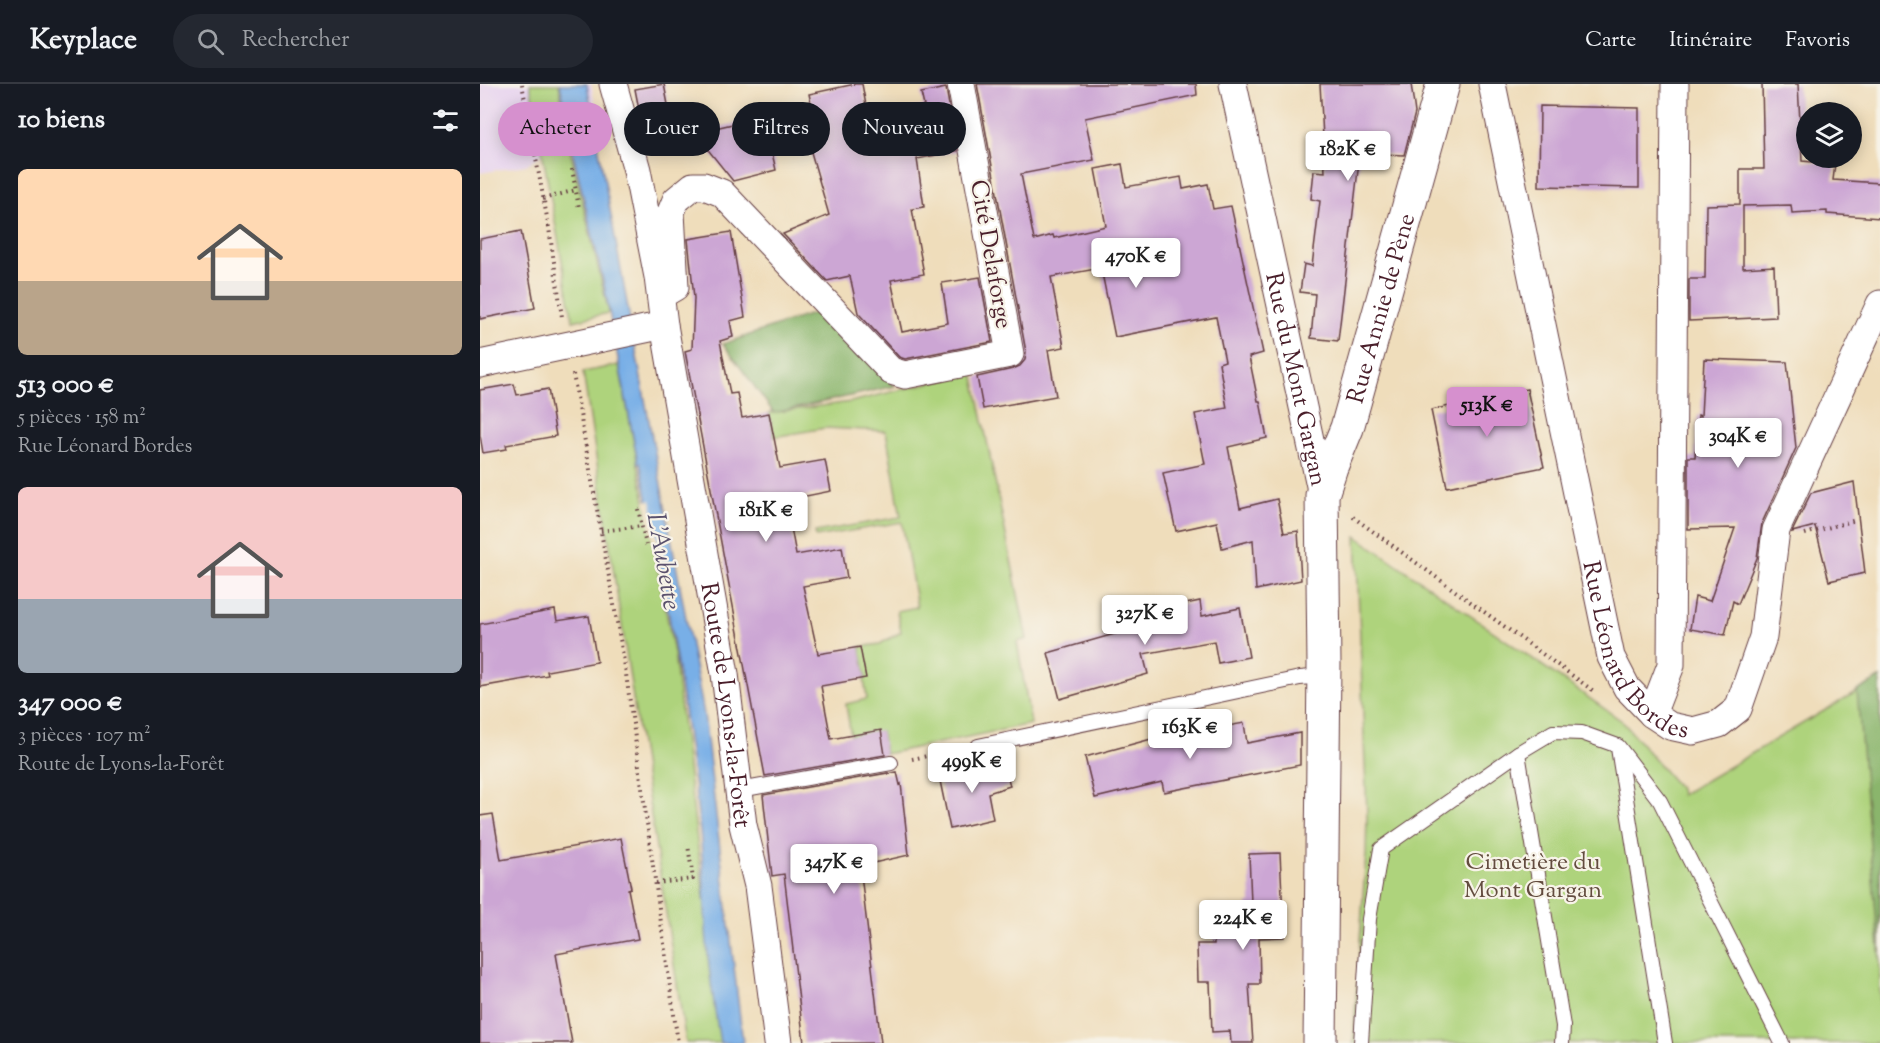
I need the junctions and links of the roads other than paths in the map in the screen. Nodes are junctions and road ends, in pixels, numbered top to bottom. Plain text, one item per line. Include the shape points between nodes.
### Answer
1 (612, 84) edge
2 (961, 84) edge
3 (1233, 84) edge
4 (1443, 84) edge
5 (1492, 84) edge
6 (1675, 84) edge
7 (660, 296) junction
8 (1880, 304) edge
9 (651, 327) junction
10 (480, 364) edge
11 (1322, 495) junction
12 (1312, 677) junction
13 (1652, 714) junction
14 (978, 746) dead end
15 (1618, 746) junction
16 (1518, 753) junction
17 (891, 763) road end
18 (740, 790) junction
19 (778, 1043) edge
20 (1320, 1043) edge
21 (1361, 1043) edge
22 (1562, 1043) edge
23 (1665, 1043) edge
24 (1782, 1043) edge

1 - 7 street, Route de Lyons-la-Forêt via 637,170
2 - 7 street, Cité Delaforge via 1010,354 905,375 891,371 722,192 704,186 693,186 684,192 671,212 675,287
3 - 11 street, Rue du Mont Gargan
4 - 11 street, Rue Annie de Pène via 1347,428
5 - 13 street, Rue Léonard Bordes via 1611,657 1627,688
6 - 13 street via 1671,665
7 - 9 street, Route de Lyons-la-Forêt
8 - 13 street, Rue Léonard Bordes via 1776,530 1763,637 1738,710 1719,724 1693,730 1670,726
9 - 10 street
9 - 18 street, Route de Lyons-la-Forêt via 678,397 725,674
11 - 12 street, Rue du Mont Gargan
12 - 14 lane
12 - 20 street, Rue du Mont Gargan
15 - 16 lane via 1582,733 1553,732
15 - 23 lane
15 - 24 lane via 1660,801
16 - 21 lane via 1381,849 1369,919
16 - 22 lane via 1563,1026
17 - 18 lane
18 - 19 street, Route de Lyons-la-Forêt via 743,825 758,886

